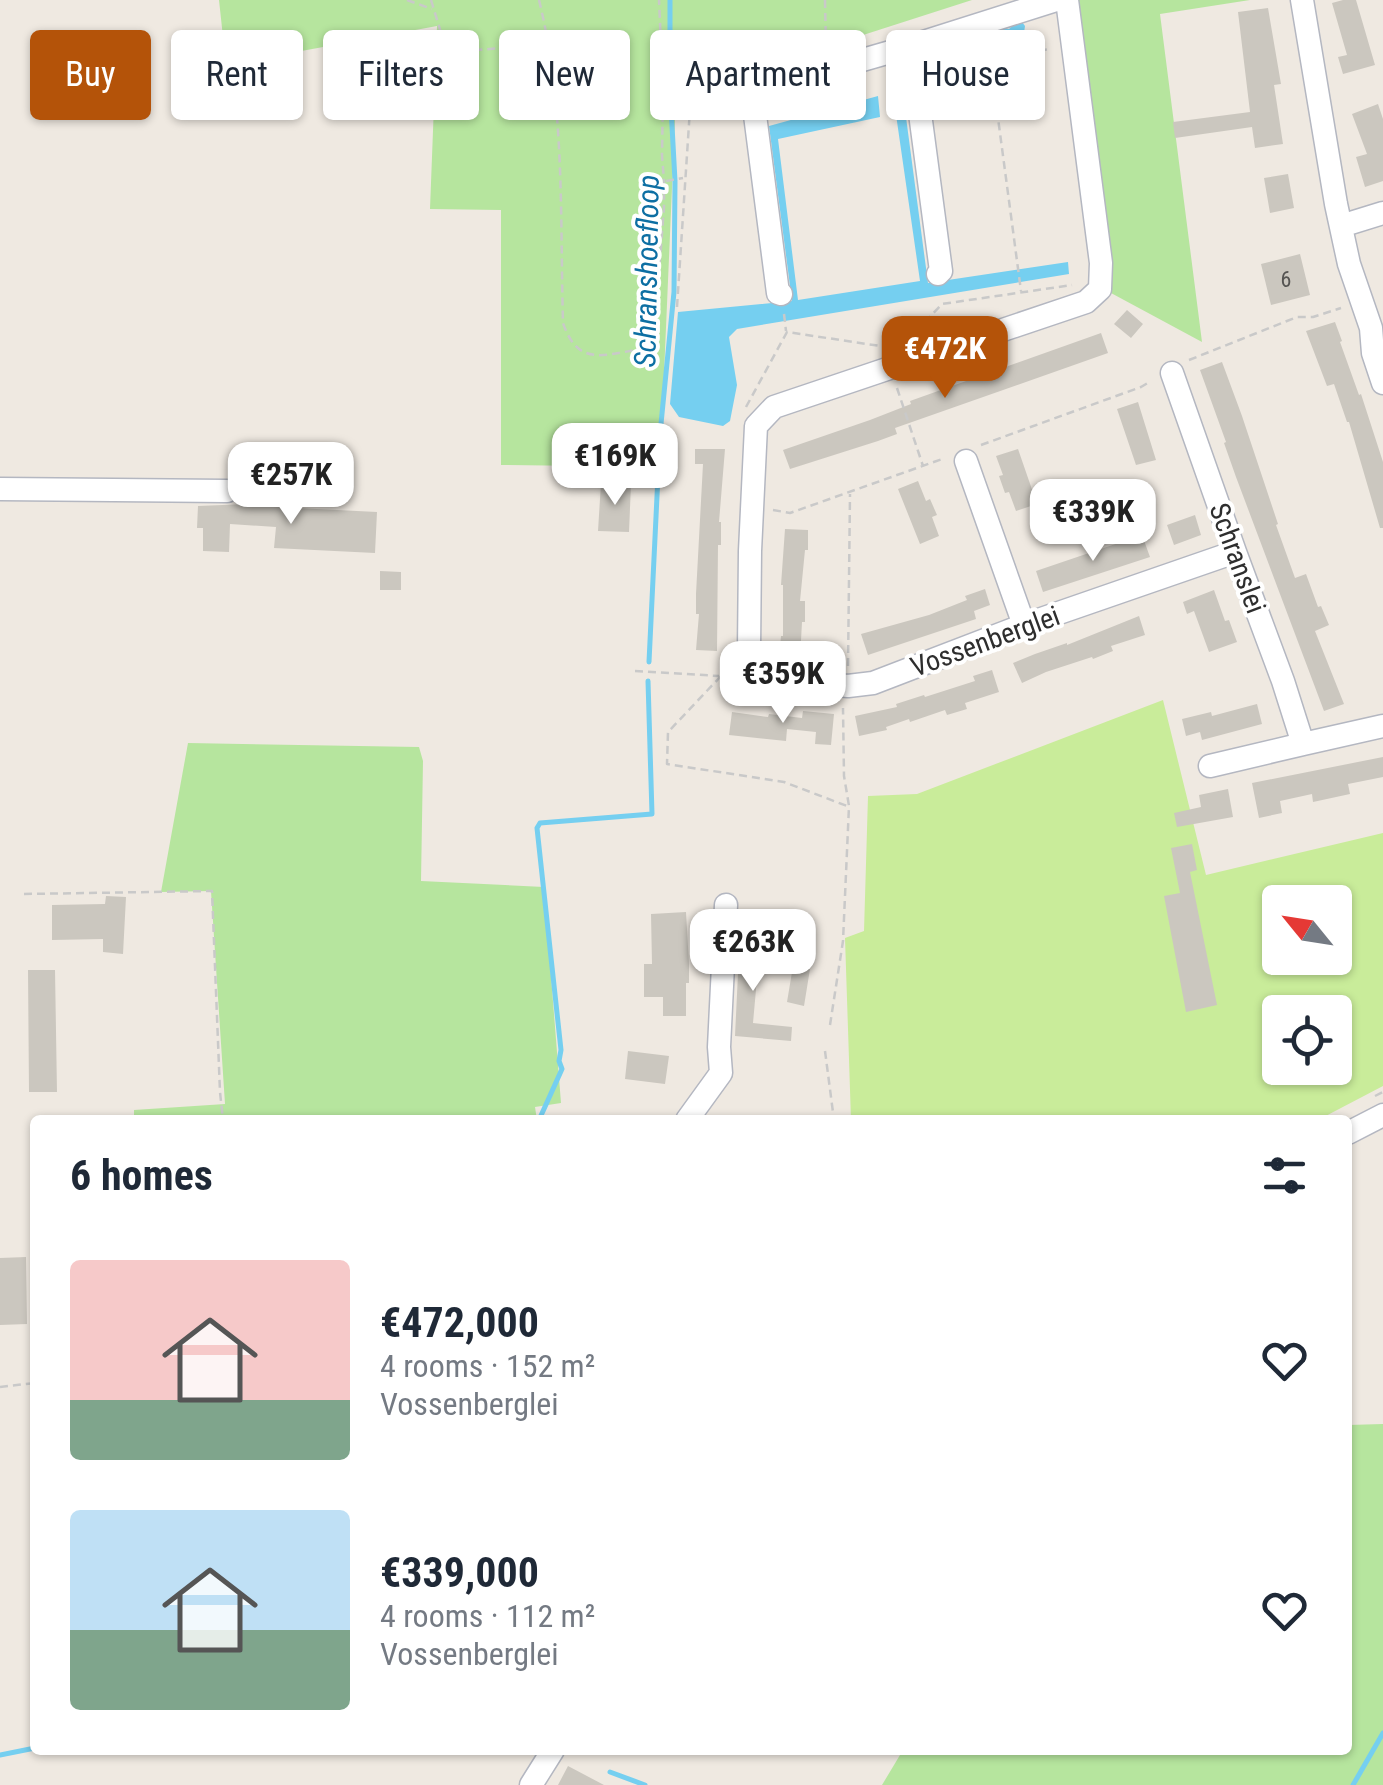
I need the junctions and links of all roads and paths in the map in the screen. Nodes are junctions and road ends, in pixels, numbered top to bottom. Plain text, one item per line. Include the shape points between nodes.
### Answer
1 (407, 0) edge
2 (431, 0) edge
3 (539, 0) edge
4 (658, 0) edge
5 (824, 0) edge
6 (1056, 0) edge
7 (1067, 0) edge
8 (1302, 0) edge
9 (999, 9) edge
10 (432, 10) junction
11 (546, 30) edge
12 (825, 30) edge
13 (961, 30) edge
14 (1073, 46) junction
15 (499, 48) edge
16 (1045, 50) edge
17 (557, 120) edge
18 (689, 120) edge
19 (756, 120) edge
20 (921, 120) edge
21 (999, 120) edge
22 (686, 178) junction
23 (664, 182) junction
24 (1383, 213) edge
25 (1340, 226) junction
26 (938, 274) dead end
27 (1100, 279) junction
28 (1022, 292) junction
29 (781, 294) dead end
30 (1362, 300) junction
31 (677, 307) dead end
32 (904, 344) dead end
33 (892, 358) junction
34 (1170, 372) junction
35 (1383, 383) edge
36 (756, 426) junction
37 (965, 454) junction
38 (923, 466) junction
39 (0, 489) edge
40 (227, 491) dead end
41 (850, 492) junction
42 (752, 506) junction
43 (1234, 552) junction
44 (1024, 625) junction
45 (635, 671) dead end
46 (721, 676) junction
47 (746, 678) junction
48 (848, 686) junction
49 (1383, 726) edge
50 (1303, 744) junction
51 (1210, 766) dead end
52 (849, 806) junction
53 (24, 894) dead end
54 (726, 905) dead end
55 (830, 1025) dead end
56 (824, 1051) dead end
57 (222, 1115) edge
58 (691, 1115) edge
59 (833, 1115) edge
60 (1383, 1115) edge
61 (1352, 1132) edge
62 (30, 1383) edge
63 (0, 1388) edge
64 (550, 1755) edge
65 (530, 1785) edge

1 - 10 path
2 - 10 path
3 - 11 path
4 - 23 path
5 - 12 path
6 - 9 street
7 - 14 street
8 - 25 street
9 - 13 street
10 - 15 path via 454,52
14 - 16 path
14 - 27 street
17 - 23 path via 563,323 570,344 583,353 641,349 652,332
18 - 22 path
19 - 29 street
20 - 26 street
21 - 28 path
22 - 23 path
22 - 31 path
24 - 25 street
25 - 30 street
27 - 28 path
27 - 33 street via 1100,289 1086,302
28 - 32 path via 942,304
30 - 34 path via 1298,316
30 - 35 street
33 - 36 street via 774,407
33 - 36 path via 786,332 746,407
33 - 38 path
34 - 37 path
34 - 43 street, Schranslei
36 - 42 street
37 - 38 path
37 - 44 street
38 - 41 path
39 - 40 street
41 - 42 path via 790,514
41 - 48 path
42 - 47 street
43 - 44 street, Vossenberglei
43 - 50 street, Schranslei
44 - 48 street, Vossenberglei
45 - 46 path
46 - 47 path
46 - 52 path via 668,732 667,764 784,782
47 - 48 street, Vossenberglei
48 - 52 path via 843,714
49 - 50 street
50 - 51 street
52 - 55 path
53 - 57 path via 212,891
54 - 58 street via 721,1073
56 - 59 path
60 - 61 street
62 - 63 path
64 - 65 street

